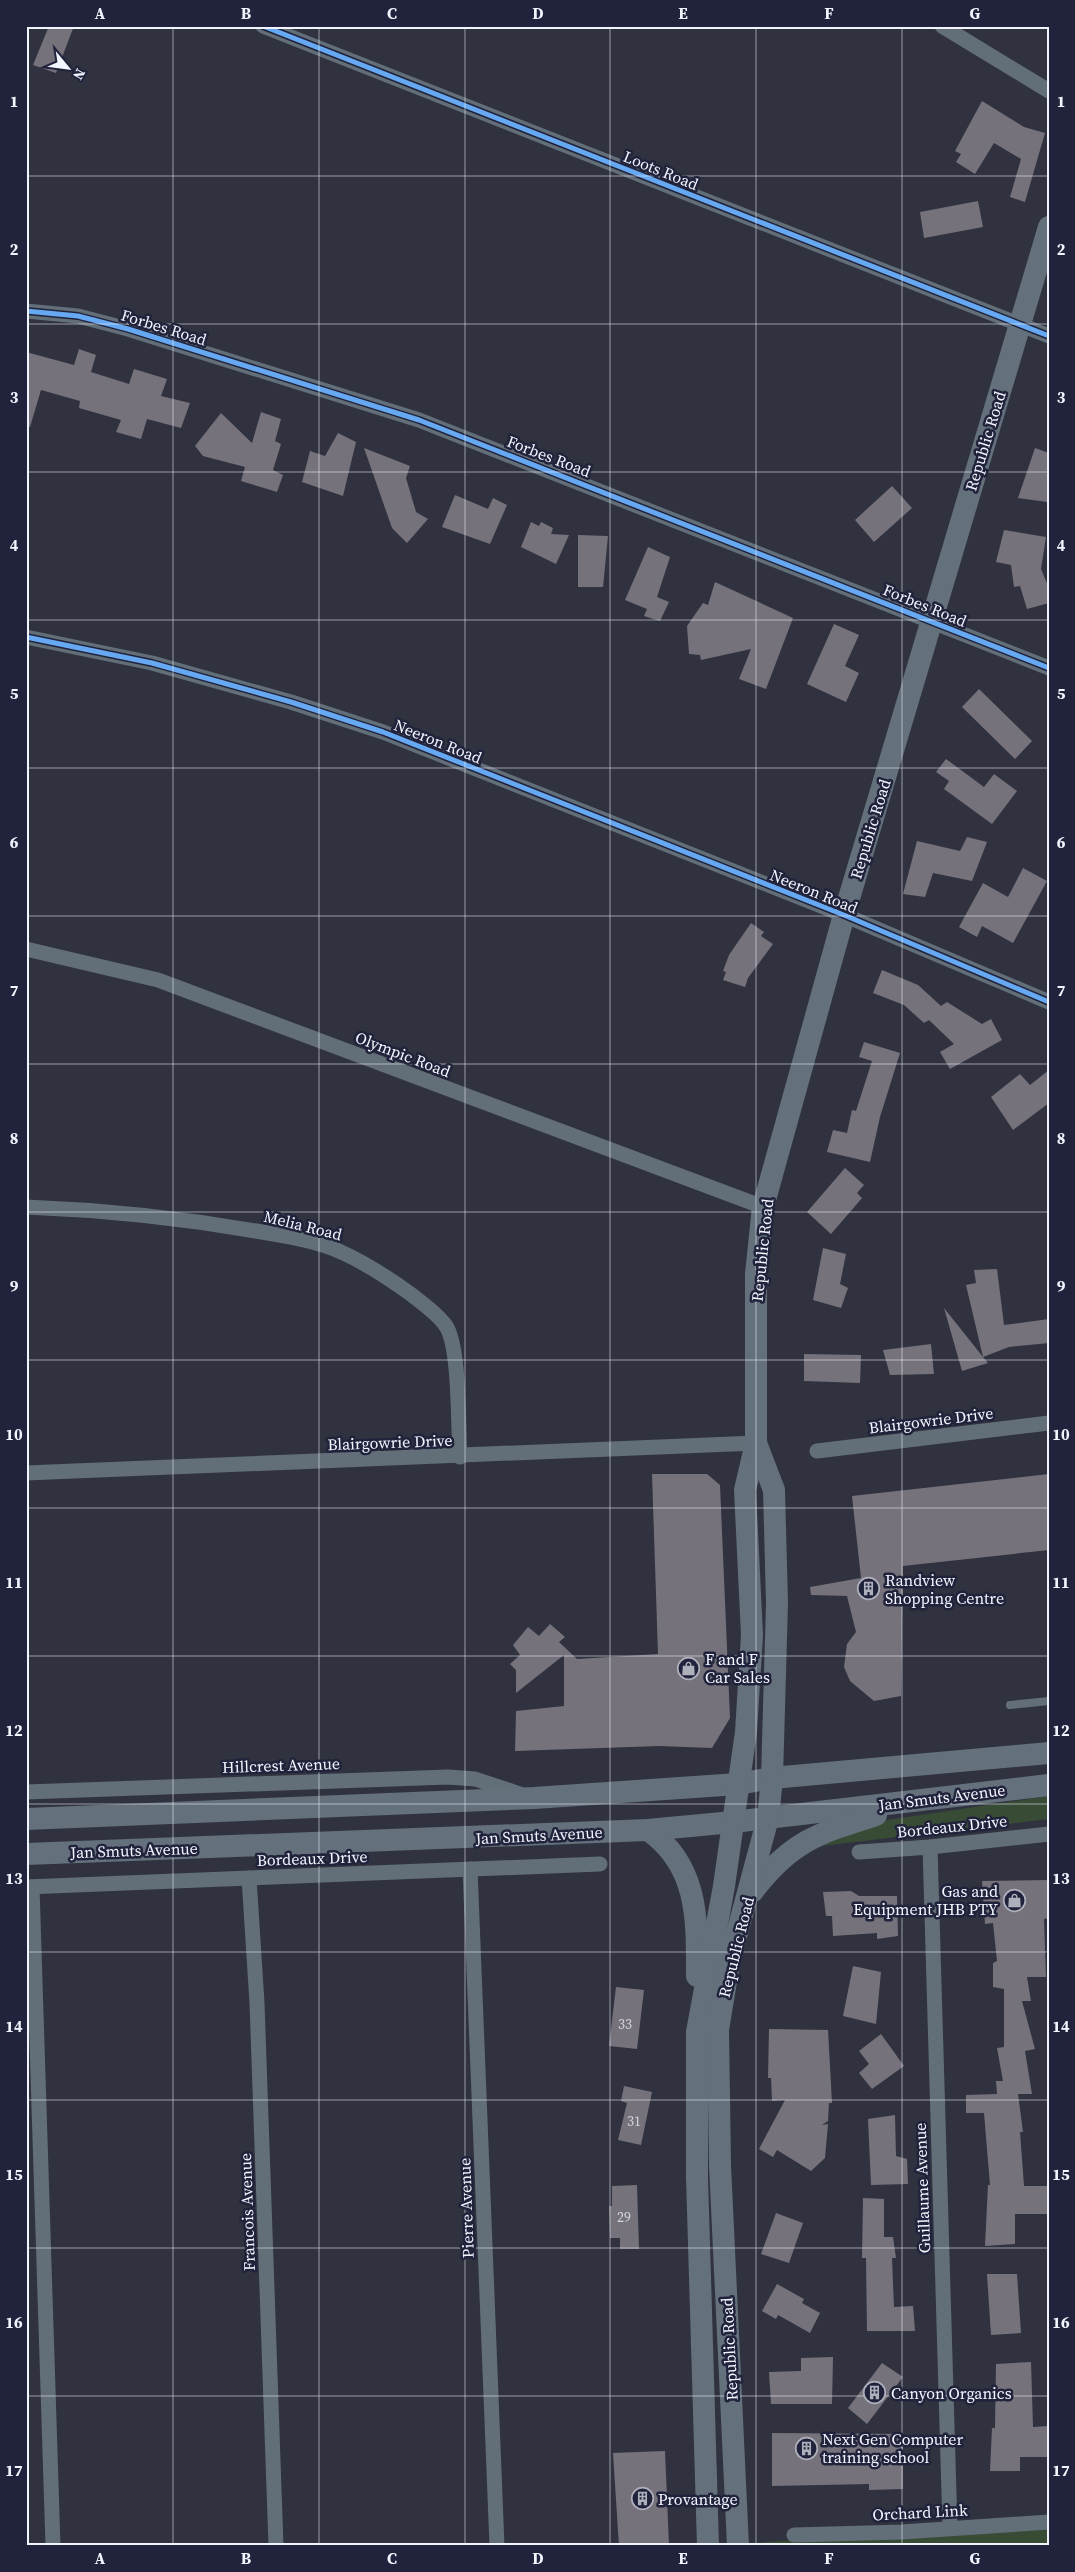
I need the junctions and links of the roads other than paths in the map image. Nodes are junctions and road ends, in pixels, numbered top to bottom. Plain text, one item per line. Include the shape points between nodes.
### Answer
1 (263, 26) edge
2 (942, 26) edge
3 (1049, 91) edge
4 (1049, 227) edge
5 (26, 311) edge
6 (1020, 324) junction
7 (1049, 336) edge
8 (932, 621) junction
9 (26, 637) edge
10 (1049, 668) edge
11 (844, 916) junction
12 (26, 949) edge
13 (1049, 1002) edge
14 (26, 1207) edge
15 (763, 1207) junction
16 (1049, 1423) edge
17 (756, 1443) junction
18 (817, 1451) dead end
19 (460, 1457) junction
20 (26, 1473) edge
21 (1049, 1702) edge
22 (1010, 1705) dead end
23 (1049, 1753) edge
24 (772, 1778) junction
25 (738, 1784) junction
26 (1049, 1784) edge
27 (26, 1792) edge
28 (534, 1798) junction
29 (927, 1798) junction
30 (768, 1818) junction
31 (26, 1819) edge
32 (733, 1822) junction
33 (648, 1830) junction
34 (1049, 1834) edge
35 (930, 1847) junction
36 (859, 1852) dead end
37 (26, 1854) edge
38 (600, 1864) dead end
39 (470, 1869) junction
40 (249, 1878) junction
41 (29, 1887) edge
42 (749, 1897) junction
43 (697, 2032) junction
44 (1049, 2522) edge
45 (950, 2528) junction
46 (794, 2535) dead end
47 (53, 2546) edge
48 (276, 2546) edge
49 (497, 2546) edge
50 (708, 2546) edge
51 (738, 2546) edge

1 - 6 street, Loots Road
2 - 3 street
4 - 6 main road, Republic Road
5 - 8 street, Forbes Road via 78,316 128,329 418,420
6 - 7 street, Loots Road
6 - 8 main road, Republic Road
8 - 10 street, Forbes Road
8 - 11 main road, Republic Road
9 - 11 street, Neeron Road via 152,663 383,732
11 - 13 street, Neeron Road
11 - 15 main road, Republic Road
12 - 15 street, Olympic Road via 158,980
14 - 19 street, Melia Road via 156,1216 276,1235 339,1251 386,1277 427,1307 446,1326 454,1350
15 - 17 main road, Republic Road via 756,1274
16 - 18 street, Blairgowrie Drive
17 - 19 street, Blairgowrie Drive
17 - 24 main road, Republic Road via 774,1490 777,1603
17 - 25 main road, Republic Road via 745,1490 752,1635 746,1732
19 - 20 street, Blairgowrie Drive
21 - 22 lane
23 - 24 main road, Jan Smuts Avenue
24 - 25 main road, Jan Smuts Avenue
24 - 30 main road, Republic Road
25 - 28 main road, Jan Smuts Avenue
25 - 32 main road, Republic Road
26 - 29 main road, Jan Smuts Avenue
27 - 28 street, Hillcrest Avenue via 448,1777 475,1779
28 - 31 main road, Jan Smuts Avenue
29 - 30 main road, Jan Smuts Avenue
29 - 42 main road via 812,1837 784,1855
30 - 32 main road, Jan Smuts Avenue
30 - 42 main road, Republic Road
32 - 33 main road, Jan Smuts Avenue
32 - 43 main road, Republic Road
33 - 37 main road, Jan Smuts Avenue
33 - 43 main road via 663,1840 688,1880 693,1899
34 - 35 street, Bordeaux Drive
35 - 36 street, Bordeaux Drive
35 - 45 street, Guillaume Avenue
38 - 39 street, Bordeaux Drive
39 - 40 street, Bordeaux Drive
39 - 49 street, Pierre Avenue
40 - 41 street, Bordeaux Drive
40 - 48 street, Francois Avenue via 257,2003
41 - 47 street
42 - 51 main road, Republic Road via 729,1963 718,2030 720,2165
43 - 50 main road, Republic Road via 697,2177
44 - 45 street, Orchard Link
45 - 46 street, Orchard Link

